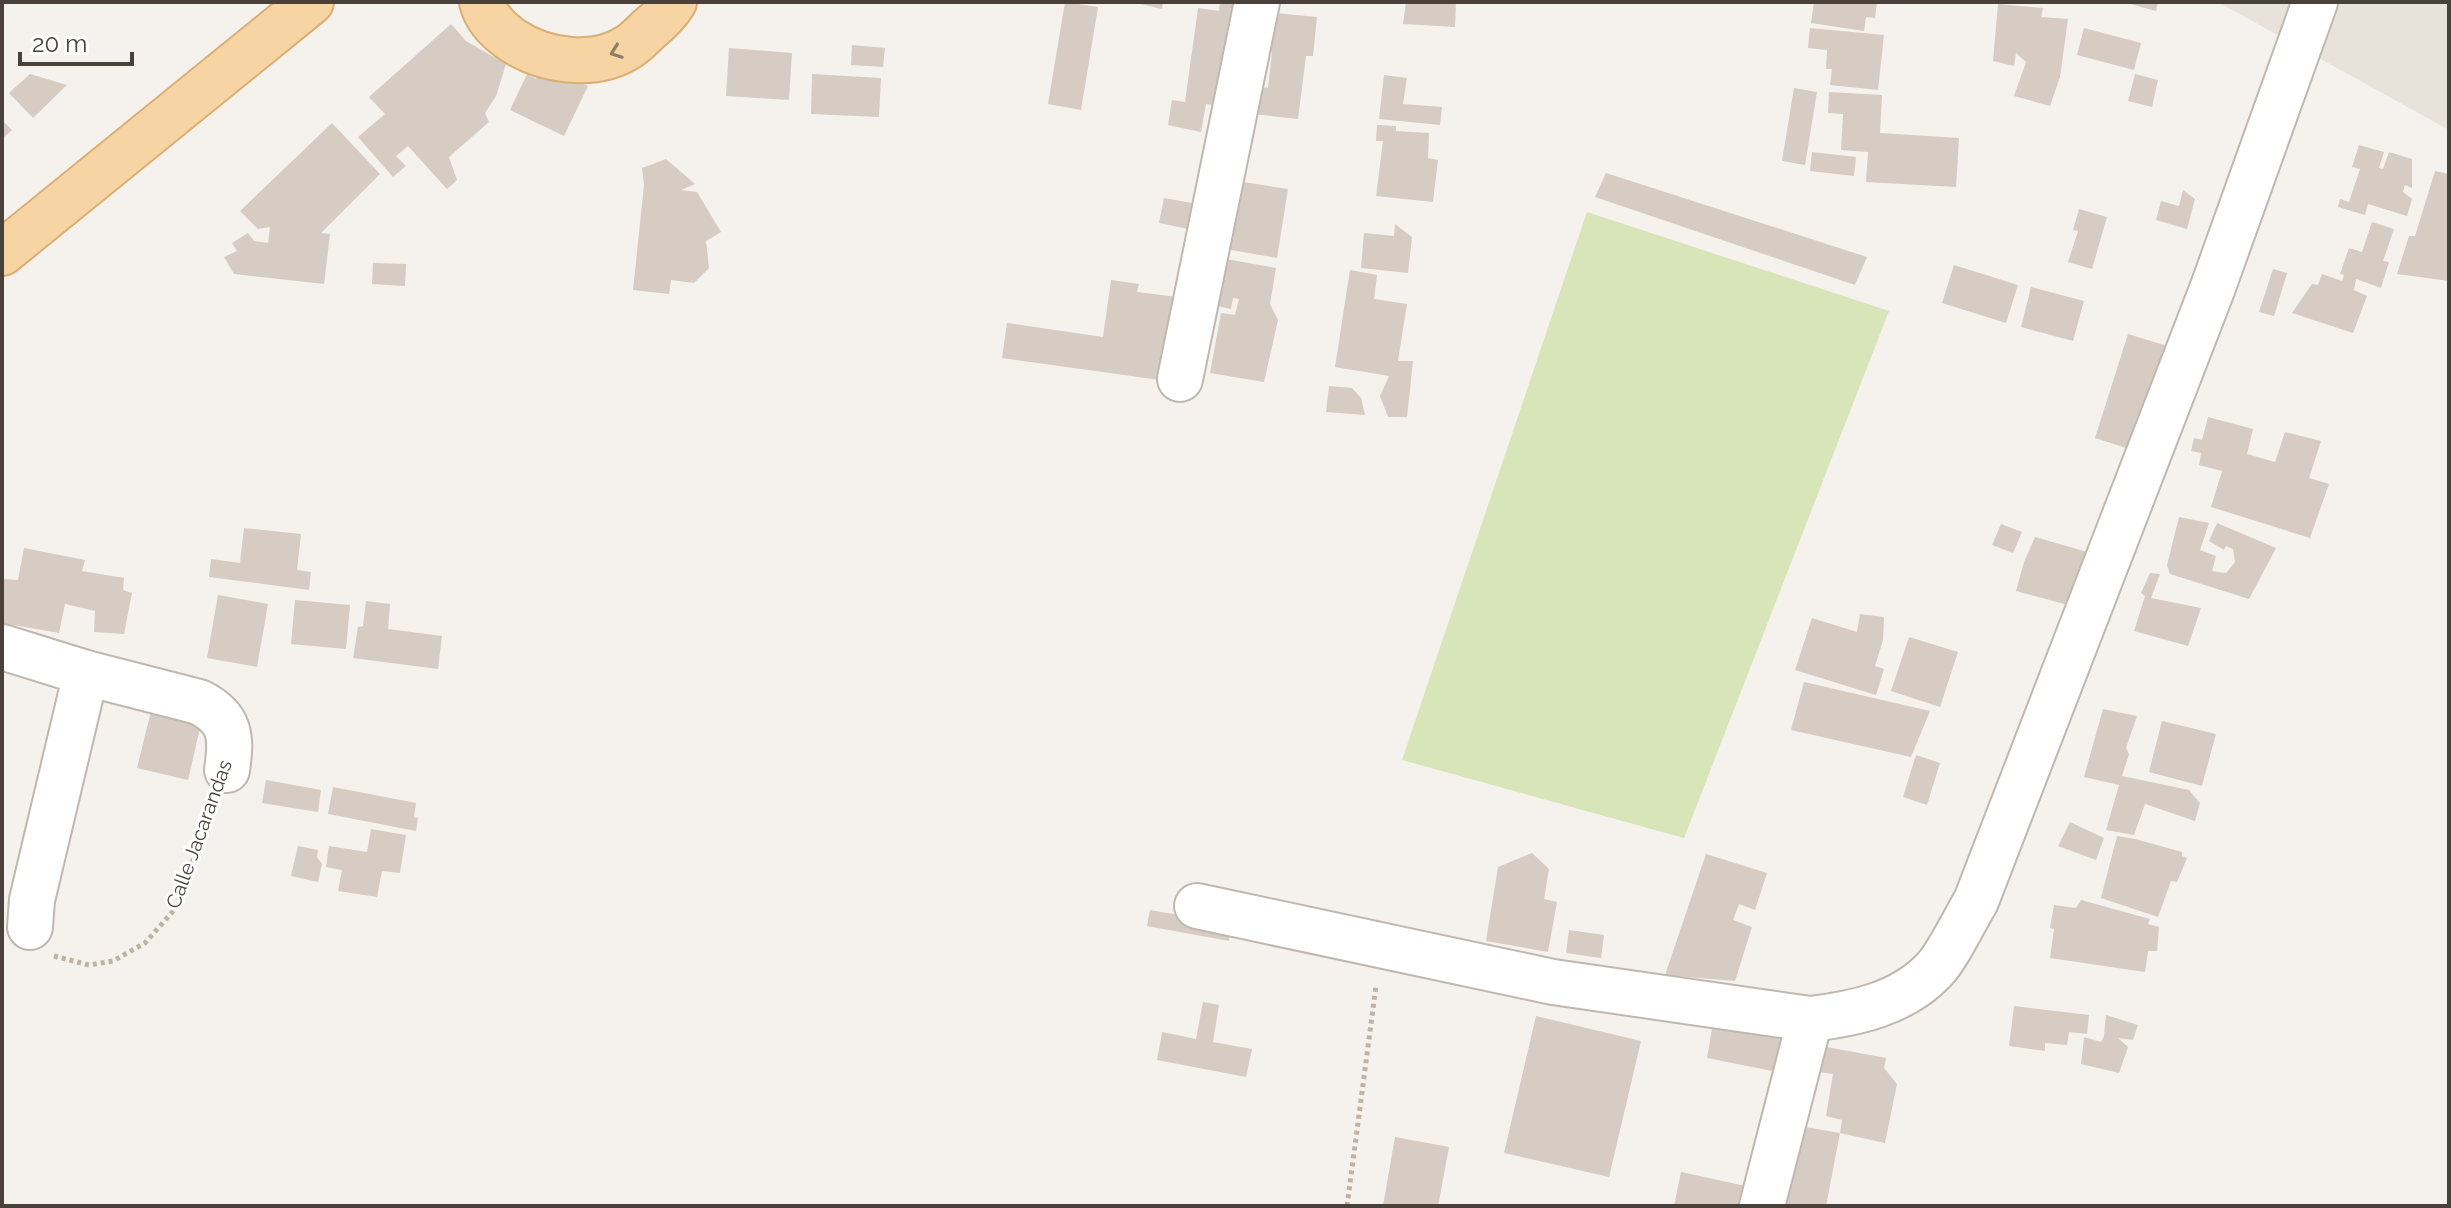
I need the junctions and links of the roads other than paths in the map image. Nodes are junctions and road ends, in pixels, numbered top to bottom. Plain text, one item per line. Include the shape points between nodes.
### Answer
1 (311, 2) edge
2 (482, 2) edge
3 (674, 2) edge
4 (1257, 2) edge
5 (2315, 2) edge
6 (2, 253) edge
7 (1180, 379) dead end
8 (2, 647) edge
9 (86, 673) junction
10 (227, 770) road end
11 (1197, 906) dead end
12 (30, 927) road end
13 (1810, 1019) junction
14 (1762, 1206) edge

1 - 6 main road
3 -> 2 main road via 629,47 591,61 525,49 499,31
4 - 7 street
5 - 13 street via 2213,287 1976,901 1935,969 1899,997
8 - 9 street, Calle Jacarandas
9 - 10 street, Calle Jacarandas via 214,709 227,725
9 - 12 street
11 - 13 street via 1553,982
13 - 14 street

